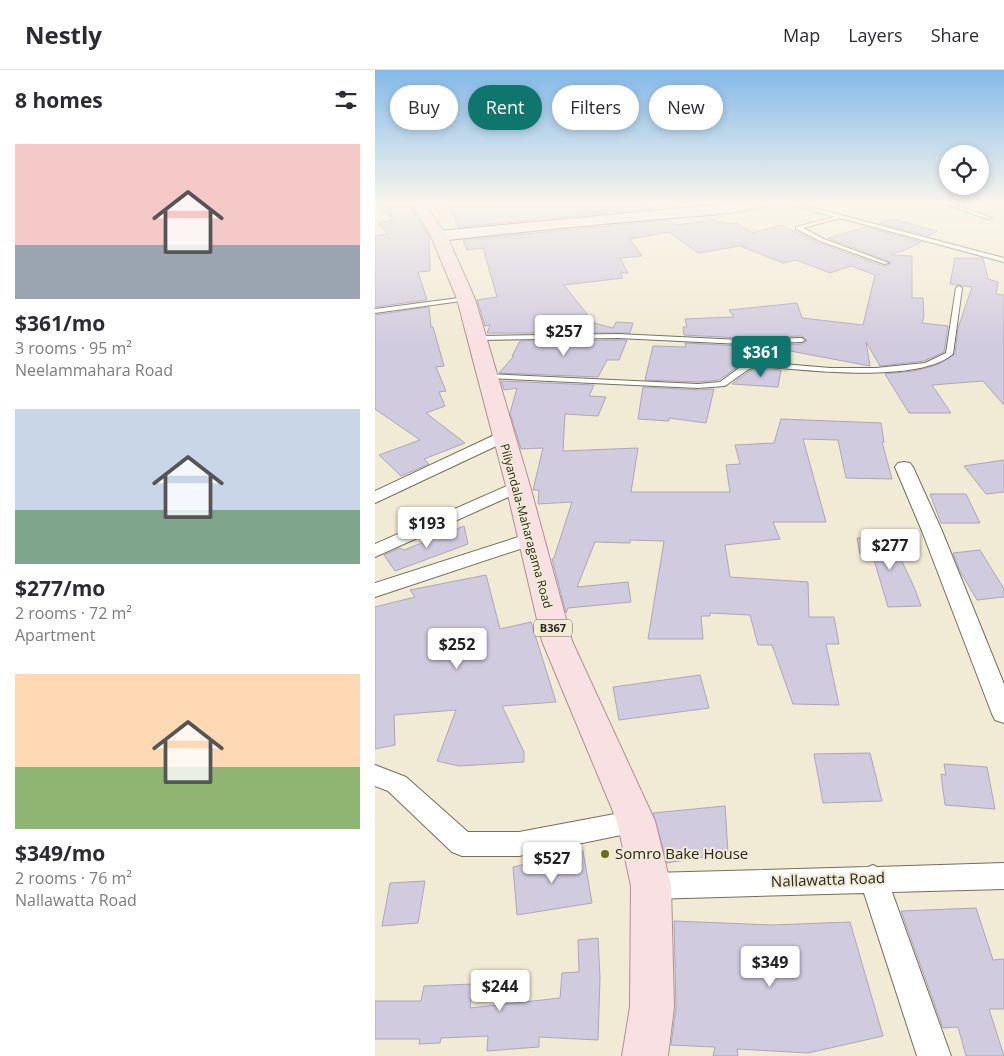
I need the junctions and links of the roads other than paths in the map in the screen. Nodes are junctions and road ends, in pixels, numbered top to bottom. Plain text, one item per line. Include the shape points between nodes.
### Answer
1 (445, 249) edge
2 (848, 249) edge
3 (963, 249) edge
4 (1004, 260) edge
5 (886, 263) dead end
6 (959, 288) dead end
7 (466, 299) junction
8 (375, 311) edge
9 (478, 338) junction
10 (802, 340) dead end
11 (487, 376) junction
12 (503, 436) junction
13 (904, 466) dead end
14 (519, 486) junction
15 (375, 498) edge
16 (531, 539) junction
17 (375, 551) edge
18 (375, 590) edge
19 (1004, 714) edge
20 (375, 775) edge
21 (636, 821) junction
22 (1004, 876) edge
23 (873, 878) junction
24 (651, 886) junction
25 (645, 1056) edge
26 (935, 1056) edge

1 - 7 main road, Piliyandala-Maharagama Road / B367
2 - 5 lane
3 - 4 lane
6 - 11 lane via 949,354 927,365 830,370 759,364 746,367 722,384 698,386
7 - 8 lane
7 - 9 main road, Piliyandala-Maharagama Road / B367
9 - 10 lane via 617,336 741,342
9 - 11 main road, Piliyandala-Maharagama Road / B367
11 - 12 main road, Piliyandala-Maharagama Road / B367
12 - 14 main road, Piliyandala-Maharagama Road / B367
12 - 15 street
13 - 19 street
14 - 16 main road, Piliyandala-Maharagama Road / B367
14 - 17 street
16 - 18 street
16 - 21 main road, Piliyandala-Maharagama Road / B367 via 557,641
20 - 21 street via 397,784 462,844 519,844
21 - 24 main road, Piliyandala-Maharagama Road / B367
22 - 23 street, Nallawatta Road
23 - 24 street, Nallawatta Road
23 - 26 street
24 - 25 main road, Piliyandala-Maharagama Road / B367 via 652,1007

